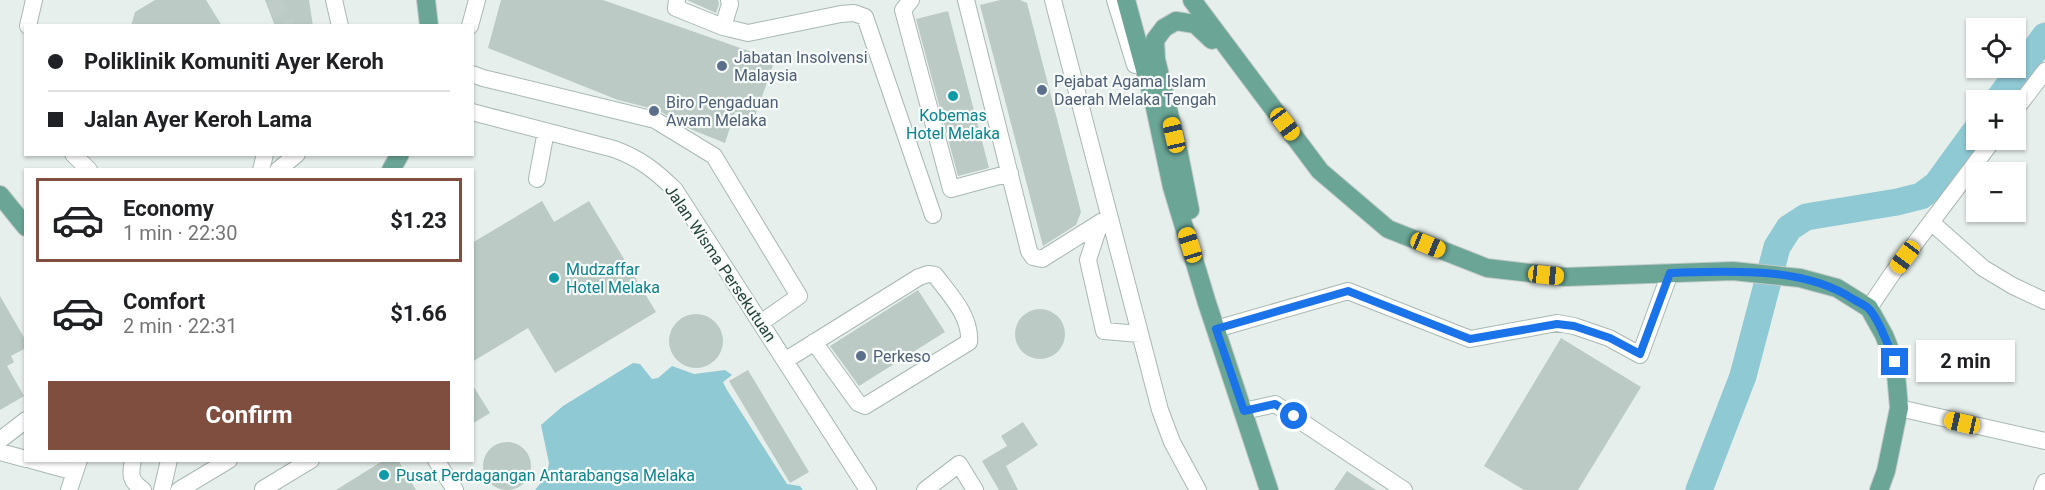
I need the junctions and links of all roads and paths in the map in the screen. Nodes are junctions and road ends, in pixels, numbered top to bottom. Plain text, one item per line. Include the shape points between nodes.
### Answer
1 (34, 0) edge
2 (334, 0) edge
3 (426, 0) edge
4 (477, 0) edge
5 (677, 0) edge
6 (729, 0) edge
7 (911, 0) edge
8 (966, 0) edge
9 (1053, 0) edge
10 (1115, 0) edge
11 (1126, 0) edge
12 (1192, 0) edge
13 (28, 24) edge
14 (340, 24) edge
15 (429, 24) edge
16 (471, 24) edge
17 (723, 27) junction
18 (2045, 71) edge
19 (474, 74) edge
20 (2026, 97) edge
21 (474, 113) edge
22 (546, 131) junction
23 (1298, 142) junction
24 (1985, 150) edge
25 (75, 156) edge
26 (295, 156) edge
27 (87, 168) edge
28 (280, 168) edge
29 (1010, 173) junction
30 (537, 179) dead end
31 (1172, 187) junction
32 (0, 195) edge
33 (933, 215) dead end
34 (0, 218) edge
35 (1105, 220) junction
36 (1931, 222) junction
37 (24, 225) edge
38 (24, 226) edge
39 (1670, 273) junction
40 (2045, 301) edge
41 (1207, 303) junction
42 (1869, 308) junction
43 (762, 322) junction
44 (1216, 329) junction
45 (1140, 334) junction
46 (814, 342) junction
47 (786, 360) junction
48 (1899, 408) junction
49 (1244, 411) junction
50 (24, 422) edge
51 (0, 440) edge
52 (2045, 441) edge
53 (0, 452) edge
54 (24, 458) edge
55 (46, 462) edge
56 (133, 462) edge
57 (169, 462) edge
58 (226, 462) edge
59 (308, 462) edge
60 (437, 462) edge
61 (77, 466) edge
62 (2045, 482) edge
63 (264, 489) edge
64 (69, 490) edge
65 (143, 490) edge
66 (162, 490) edge
67 (179, 490) edge
68 (455, 490) edge
69 (868, 490) edge
70 (925, 490) edge
71 (975, 490) edge
72 (1198, 490) edge
73 (1269, 490) edge
74 (1404, 490) edge
75 (1879, 490) edge
76 (2042, 490) edge

1 - 13 street
2 - 14 street
3 - 15 main road
4 - 16 street
5 - 17 street via 676,9
6 - 17 street
7 - 29 street via 903,10 951,189
8 - 29 street
9 - 35 street
10 - 31 street
11 - 31 main road
12 - 23 main road
17 - 33 street via 748,33 854,12 865,17
18 - 20 street
19 - 43 street via 656,120 714,156 799,296
21 - 22 street, Jalan Wisma Persekutuan
22 - 30 street
22 - 43 street, Jalan Wisma Persekutuan via 614,149 657,171 675,190
23 - 39 main road via 1320,171 1388,229 1487,268 1565,277
23 - 41 main road via 1195,24 1176,21 1164,28 1155,40 1156,59 1179,154
24 - 36 street
25 - 27 street
26 - 28 street
29 - 35 street via 1033,257 1042,259
31 - 41 main road
32 - 37 main road
34 - 38 main road
35 - 45 street
35 - 45 street via 1088,260 1104,332
36 - 40 street via 1983,268
36 - 42 street
39 - 42 main road via 1733,271 1800,278 1837,288
39 - 44 street via 1640,354 1610,338 1557,324 1470,339 1348,291
41 - 44 main road
42 - 48 main road via 1895,362
43 - 47 street, Jalan Wisma Persekutuan
44 - 49 main road
45 - 72 street via 1169,436
46 - 46 street via 927,274 935,275 970,331 969,342 865,406 858,403
46 - 47 street
47 - 69 street, Jalan Wisma Persekutuan
48 - 52 street
48 - 75 main road
49 - 73 main road
49 - 74 street via 1275,404
50 - 51 street
53 - 54 street
55 - 61 street
56 - 65 street via 133,482
57 - 66 street
58 - 67 street
59 - 63 street
60 - 68 street
61 - 64 street
62 - 76 street
70 - 71 street via 959,464

